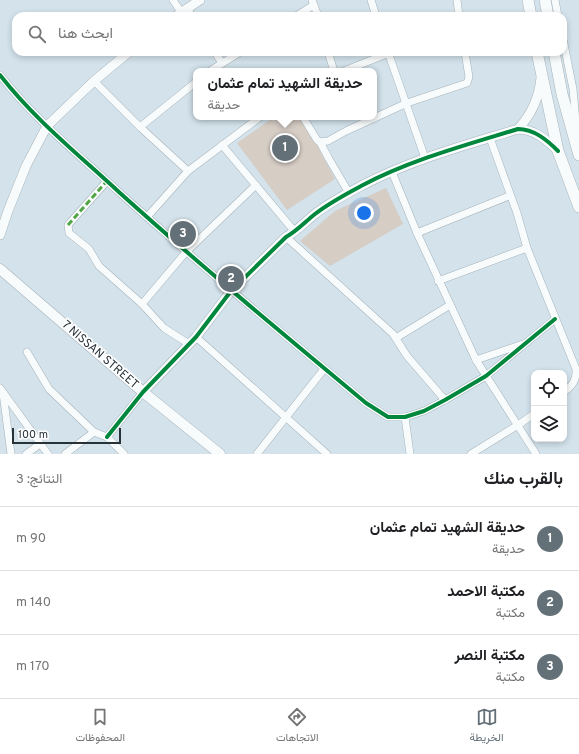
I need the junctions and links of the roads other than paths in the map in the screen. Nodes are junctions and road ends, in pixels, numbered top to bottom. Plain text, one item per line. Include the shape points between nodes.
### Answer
1 (173, 0) edge
2 (200, 0) edge
3 (371, 0) edge
4 (457, 0) edge
5 (528, 0) edge
6 (545, 0) edge
7 (555, 0) edge
8 (313, 2) edge
9 (183, 12) edge
10 (185, 12) edge
11 (301, 12) edge
12 (317, 12) edge
13 (375, 12) edge
14 (458, 12) edge
15 (530, 12) edge
16 (547, 12) edge
17 (557, 12) edge
18 (124, 56) edge
19 (218, 56) edge
20 (233, 56) edge
21 (329, 56) edge
22 (379, 56) edge
23 (389, 56) edge
24 (466, 56) edge
25 (538, 56) edge
26 (555, 56) edge
27 (566, 56) edge
28 (222, 63) junction
29 (214, 68) edge
30 (333, 68) edge
31 (351, 68) edge
32 (0, 74) edge
33 (541, 76) junction
34 (94, 81) junction
35 (193, 84) edge
36 (407, 103) junction
37 (377, 117) edge
38 (256, 120) edge
39 (306, 120) edge
40 (372, 120) edge
41 (47, 126) junction
42 (140, 127) junction
43 (518, 129) junction
44 (490, 138) junction
45 (320, 142) junction
46 (222, 145) junction
47 (558, 150) junction
48 (579, 154) edge
49 (425, 158) junction
50 (188, 171) junction
51 (392, 172) junction
52 (107, 181) junction
53 (256, 185) junction
54 (349, 193) junction
55 (509, 196) junction
56 (578, 206) edge
57 (147, 217) junction
58 (417, 233) junction
59 (0, 235) edge
60 (290, 235) junction
61 (527, 248) junction
62 (186, 252) junction
63 (0, 269) edge
64 (438, 281) junction
65 (231, 291) junction
66 (142, 304) junction
67 (450, 305) junction
68 (555, 319) junction
69 (196, 337) junction
70 (396, 338) junction
71 (527, 342) junction
72 (189, 344) junction
73 (27, 352) dead end
74 (476, 360) junction
75 (324, 369) junction
76 (486, 376) junction
77 (567, 390) edge
78 (1, 391) edge
79 (143, 392) junction
80 (445, 400) junction
81 (531, 416) edge
82 (405, 417) junction
83 (287, 418) junction
84 (518, 426) junction
85 (94, 432) junction
86 (107, 437) junction
87 (40, 444) junction
88 (11, 454) edge
89 (26, 454) edge
90 (48, 454) edge
91 (65, 454) edge
92 (124, 454) edge
93 (220, 454) edge
94 (257, 454) edge
95 (327, 454) edge
96 (410, 454) edge
97 (470, 454) edge
98 (536, 454) edge

1 - 9 street
2 - 10 street
3 - 13 street
4 - 14 street
5 - 15 main road
6 - 16 main road
7 - 17 street
8 - 11 street
8 - 12 street
18 - 34 street
19 - 28 street
20 - 28 street
21 - 30 street
22 - 31 street
23 - 36 street
24 - 36 street via 469,77 467,83
25 - 33 main road
26 - 48 main road via 562,94
27 - 48 street via 573,89
28 - 29 street
32 - 41 street via 24,104
33 - 43 street via 535,105
33 - 47 main road
34 - 41 street
34 - 42 street
35 - 42 street
36 - 37 street
36 - 49 street
38 - 46 street
39 - 45 street
40 - 45 street via 328,141
41 - 52 street
41 - 59 street via 26,166
42 - 50 street
43 - 44 street
43 - 47 street via 526,129 540,136
44 - 49 street
44 - 55 street
45 - 54 street
46 - 50 street
46 - 53 street
47 - 56 main road
49 - 51 street
50 - 57 street
51 - 54 street
51 - 58 street
52 - 57 street
52 - 66 street via 68,225 69,233 89,249 100,266
53 - 60 street
53 - 62 street
54 - 60 street via 315,214
55 - 58 street
55 - 61 street
57 - 62 street
58 - 64 street
60 - 65 street
60 - 70 street
61 - 64 street
61 - 68 street
62 - 65 street
62 - 66 street
63 - 79 main road, 7 NISSAN STREET
64 - 67 street
65 - 69 street
65 - 75 street
66 - 72 street via 164,328
67 - 70 street
67 - 74 street
68 - 71 street
68 - 77 street via 576,374 572,386
69 - 72 street
69 - 83 street
70 - 80 street via 407,356
71 - 74 street
71 - 76 street
72 - 79 street
73 - 85 street via 49,389
74 - 76 street
75 - 82 street via 366,404 388,417
75 - 83 street
76 - 80 street
76 - 84 street
78 - 87 street
78 - 88 street
79 - 86 street
79 - 93 main road, 7 NISSAN STREET
80 - 82 street
81 - 84 street
82 - 96 street
83 - 94 street
83 - 95 street
84 - 97 street
84 - 98 street
85 - 86 street
85 - 91 street
86 - 92 street
87 - 89 street
87 - 90 street

